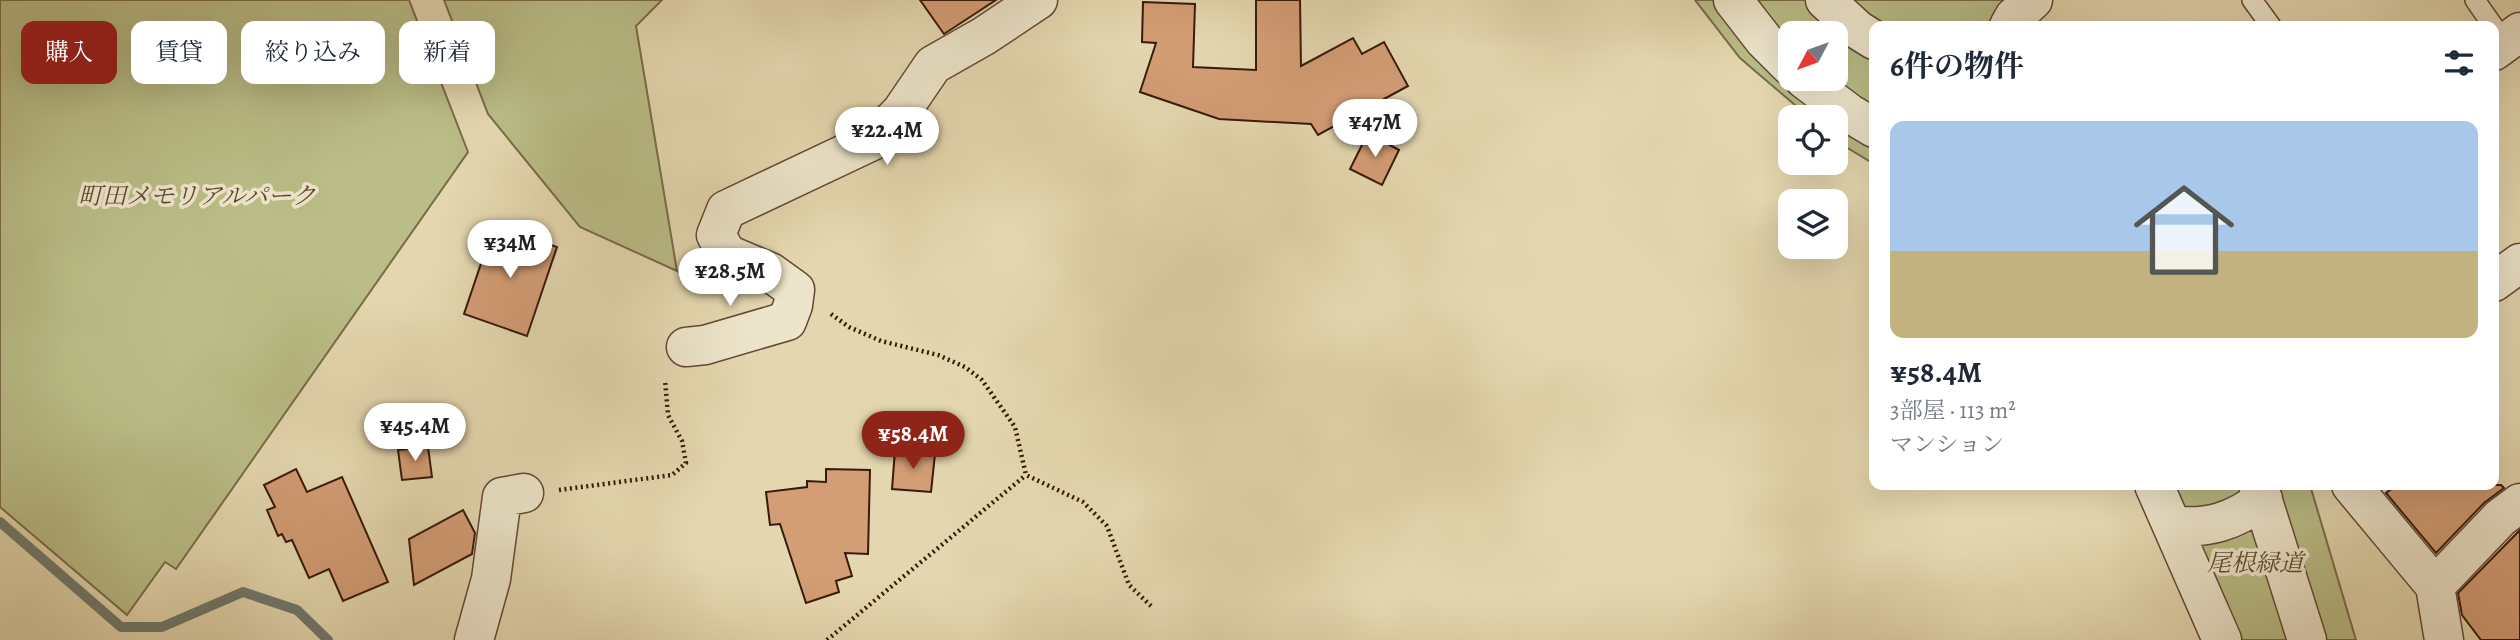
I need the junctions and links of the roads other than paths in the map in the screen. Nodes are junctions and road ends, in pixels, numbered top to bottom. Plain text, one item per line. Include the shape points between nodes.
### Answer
1 (1038, 0) edge
2 (1733, 0) edge
3 (1825, 0) edge
4 (2252, 0) edge
5 (2475, 0) edge
6 (2267, 21) edge
7 (2490, 21) edge
8 (1869, 37) edge
9 (1778, 54) edge
10 (1820, 91) edge
11 (1869, 125) edge
12 (2520, 263) edge
13 (2499, 278) edge
14 (686, 346) road end
15 (2156, 490) edge
16 (2355, 490) edge
17 (2260, 492) edge
18 (524, 493) road end
19 (2520, 502) edge
20 (2172, 525) junction
21 (2435, 586) junction
22 (474, 640) edge
23 (2222, 640) edge
24 (2306, 640) edge
25 (2444, 640) edge

1 - 14 street via 933,65 901,112 872,141 726,210 716,235 727,254 770,272 795,289 793,306 787,321 705,345
2 - 9 street
3 - 8 street
4 - 6 lane
5 - 7 lane
10 - 11 street
12 - 13 street
15 - 20 street
16 - 21 street
17 - 20 street via 2246,512 2210,526
17 - 24 street
18 - 22 street via 502,497 491,579
19 - 21 street
20 - 23 street
21 - 25 street

